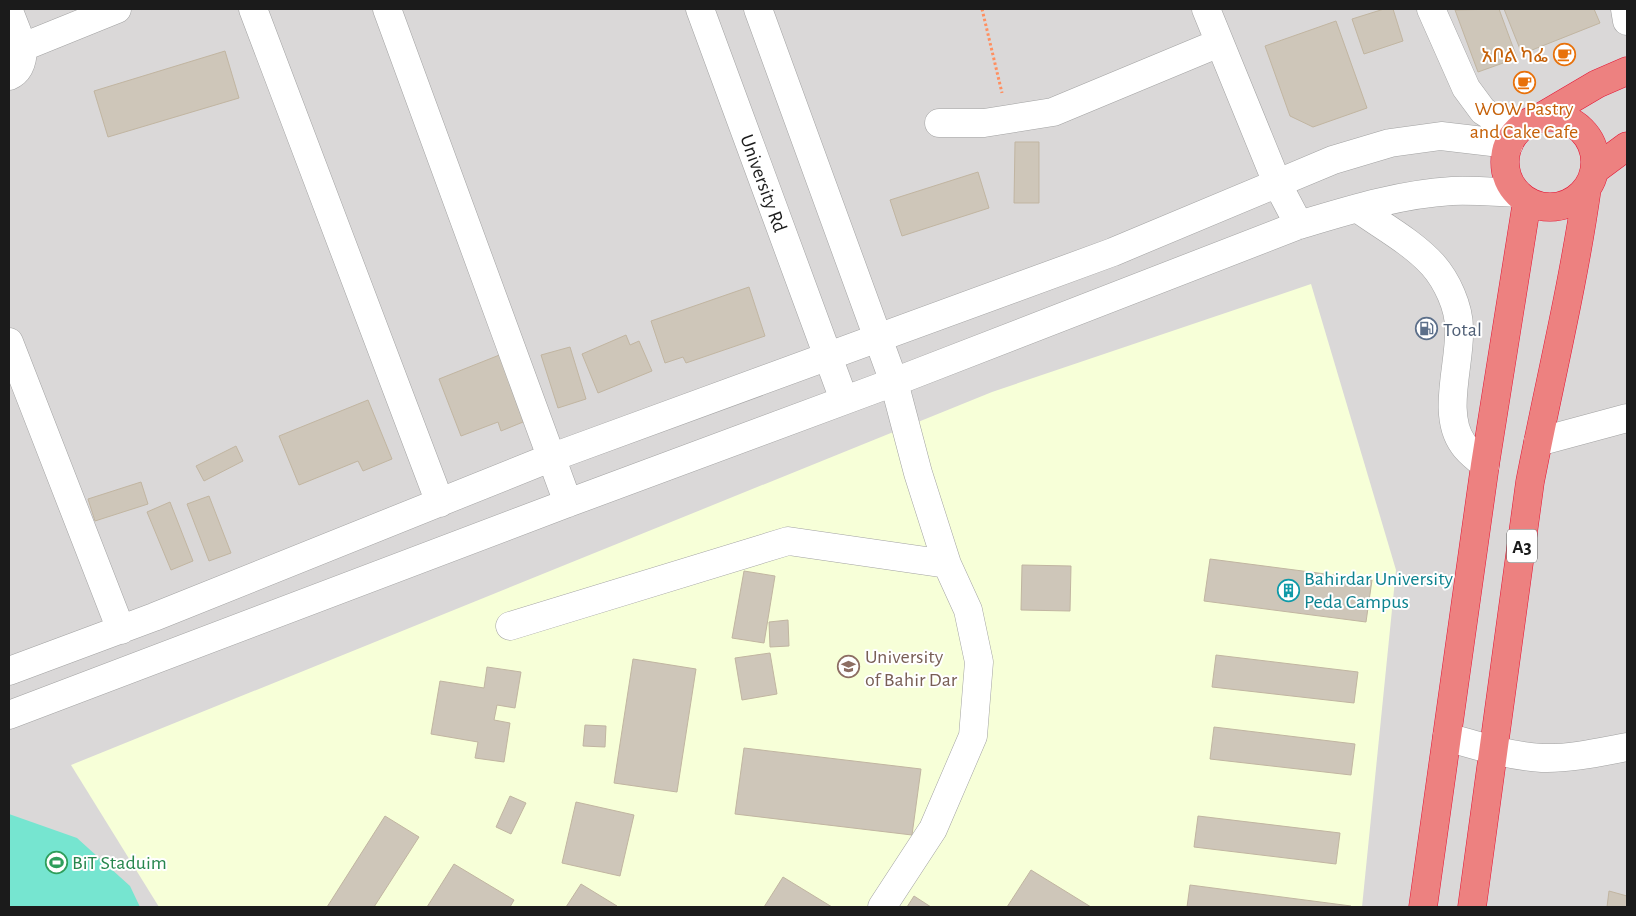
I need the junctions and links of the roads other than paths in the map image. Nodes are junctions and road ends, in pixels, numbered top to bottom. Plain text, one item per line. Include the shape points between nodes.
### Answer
1 (117, 9) edge
2 (253, 9) edge
3 (388, 9) edge
4 (700, 9) edge
5 (758, 9) edge
6 (1206, 9) edge
7 (1431, 9) edge
8 (1625, 9) edge
9 (9, 11) edge
10 (1627, 21) edge
11 (1219, 42) junction
12 (23, 47) junction
13 (1627, 71) edge
14 (9, 76) edge
15 (1541, 117) junction
16 (939, 122) dead end
17 (1513, 138) junction
18 (1627, 146) edge
19 (1592, 179) junction
20 (1277, 183) junction
21 (1522, 197) junction
22 (1357, 208) junction
23 (1300, 225) junction
24 (877, 340) junction
25 (9, 342) edge
26 (828, 358) junction
27 (894, 382) junction
28 (844, 400) junction
29 (1627, 418) edge
30 (1538, 442) junction
31 (550, 458) junction
32 (1484, 465) junction
33 (440, 503) junction
34 (568, 503) junction
35 (947, 564) junction
36 (510, 626) dead end
37 (121, 630) junction
38 (9, 671) edge
39 (9, 715) edge
40 (1447, 737) junction
41 (1627, 747) edge
42 (1495, 750) junction
43 (882, 907) edge
44 (1423, 907) edge
45 (1472, 907) edge

1 - 12 street
2 - 33 street
3 - 31 street
4 - 26 street, University Rd
5 - 24 street
6 - 11 street
7 - 17 street via 1466,88 1483,112
8 - 10 street
9 - 12 street
11 - 16 street via 1053,112 984,123
11 - 20 street
12 - 14 street via 23,59 16,73
13 - 15 highway via 1597,84
15 - 17 highway via 1528,122
15 - 19 highway, A3 via 1559,117 1576,124 1588,135 1595,152
17 - 20 street via 1441,136 1390,143 1333,160
17 - 21 highway via 1506,169 1509,182
18 - 19 highway
19 - 21 highway via 1575,200 1559,206 1543,207
19 - 30 highway, A3
20 - 23 street
20 - 24 street via 1113,252
21 - 22 street via 1452,191
21 - 32 highway
22 - 23 street
22 - 32 street via 1433,265 1451,296 1460,328 1454,382 1454,424 1462,444
23 - 27 street
24 - 26 street
24 - 27 street
25 - 37 street
26 - 28 street, University Rd
26 - 31 street
27 - 28 street
27 - 35 street
28 - 34 street
29 - 30 street
30 - 42 highway, A3
31 - 33 street
31 - 34 street
32 - 40 highway
33 - 37 street
34 - 39 street
35 - 36 street via 788,541
35 - 43 street via 968,610 979,662 973,736 933,828
37 - 38 street
40 - 42 street
40 - 44 highway
41 - 42 street via 1543,758
42 - 45 highway, A3

